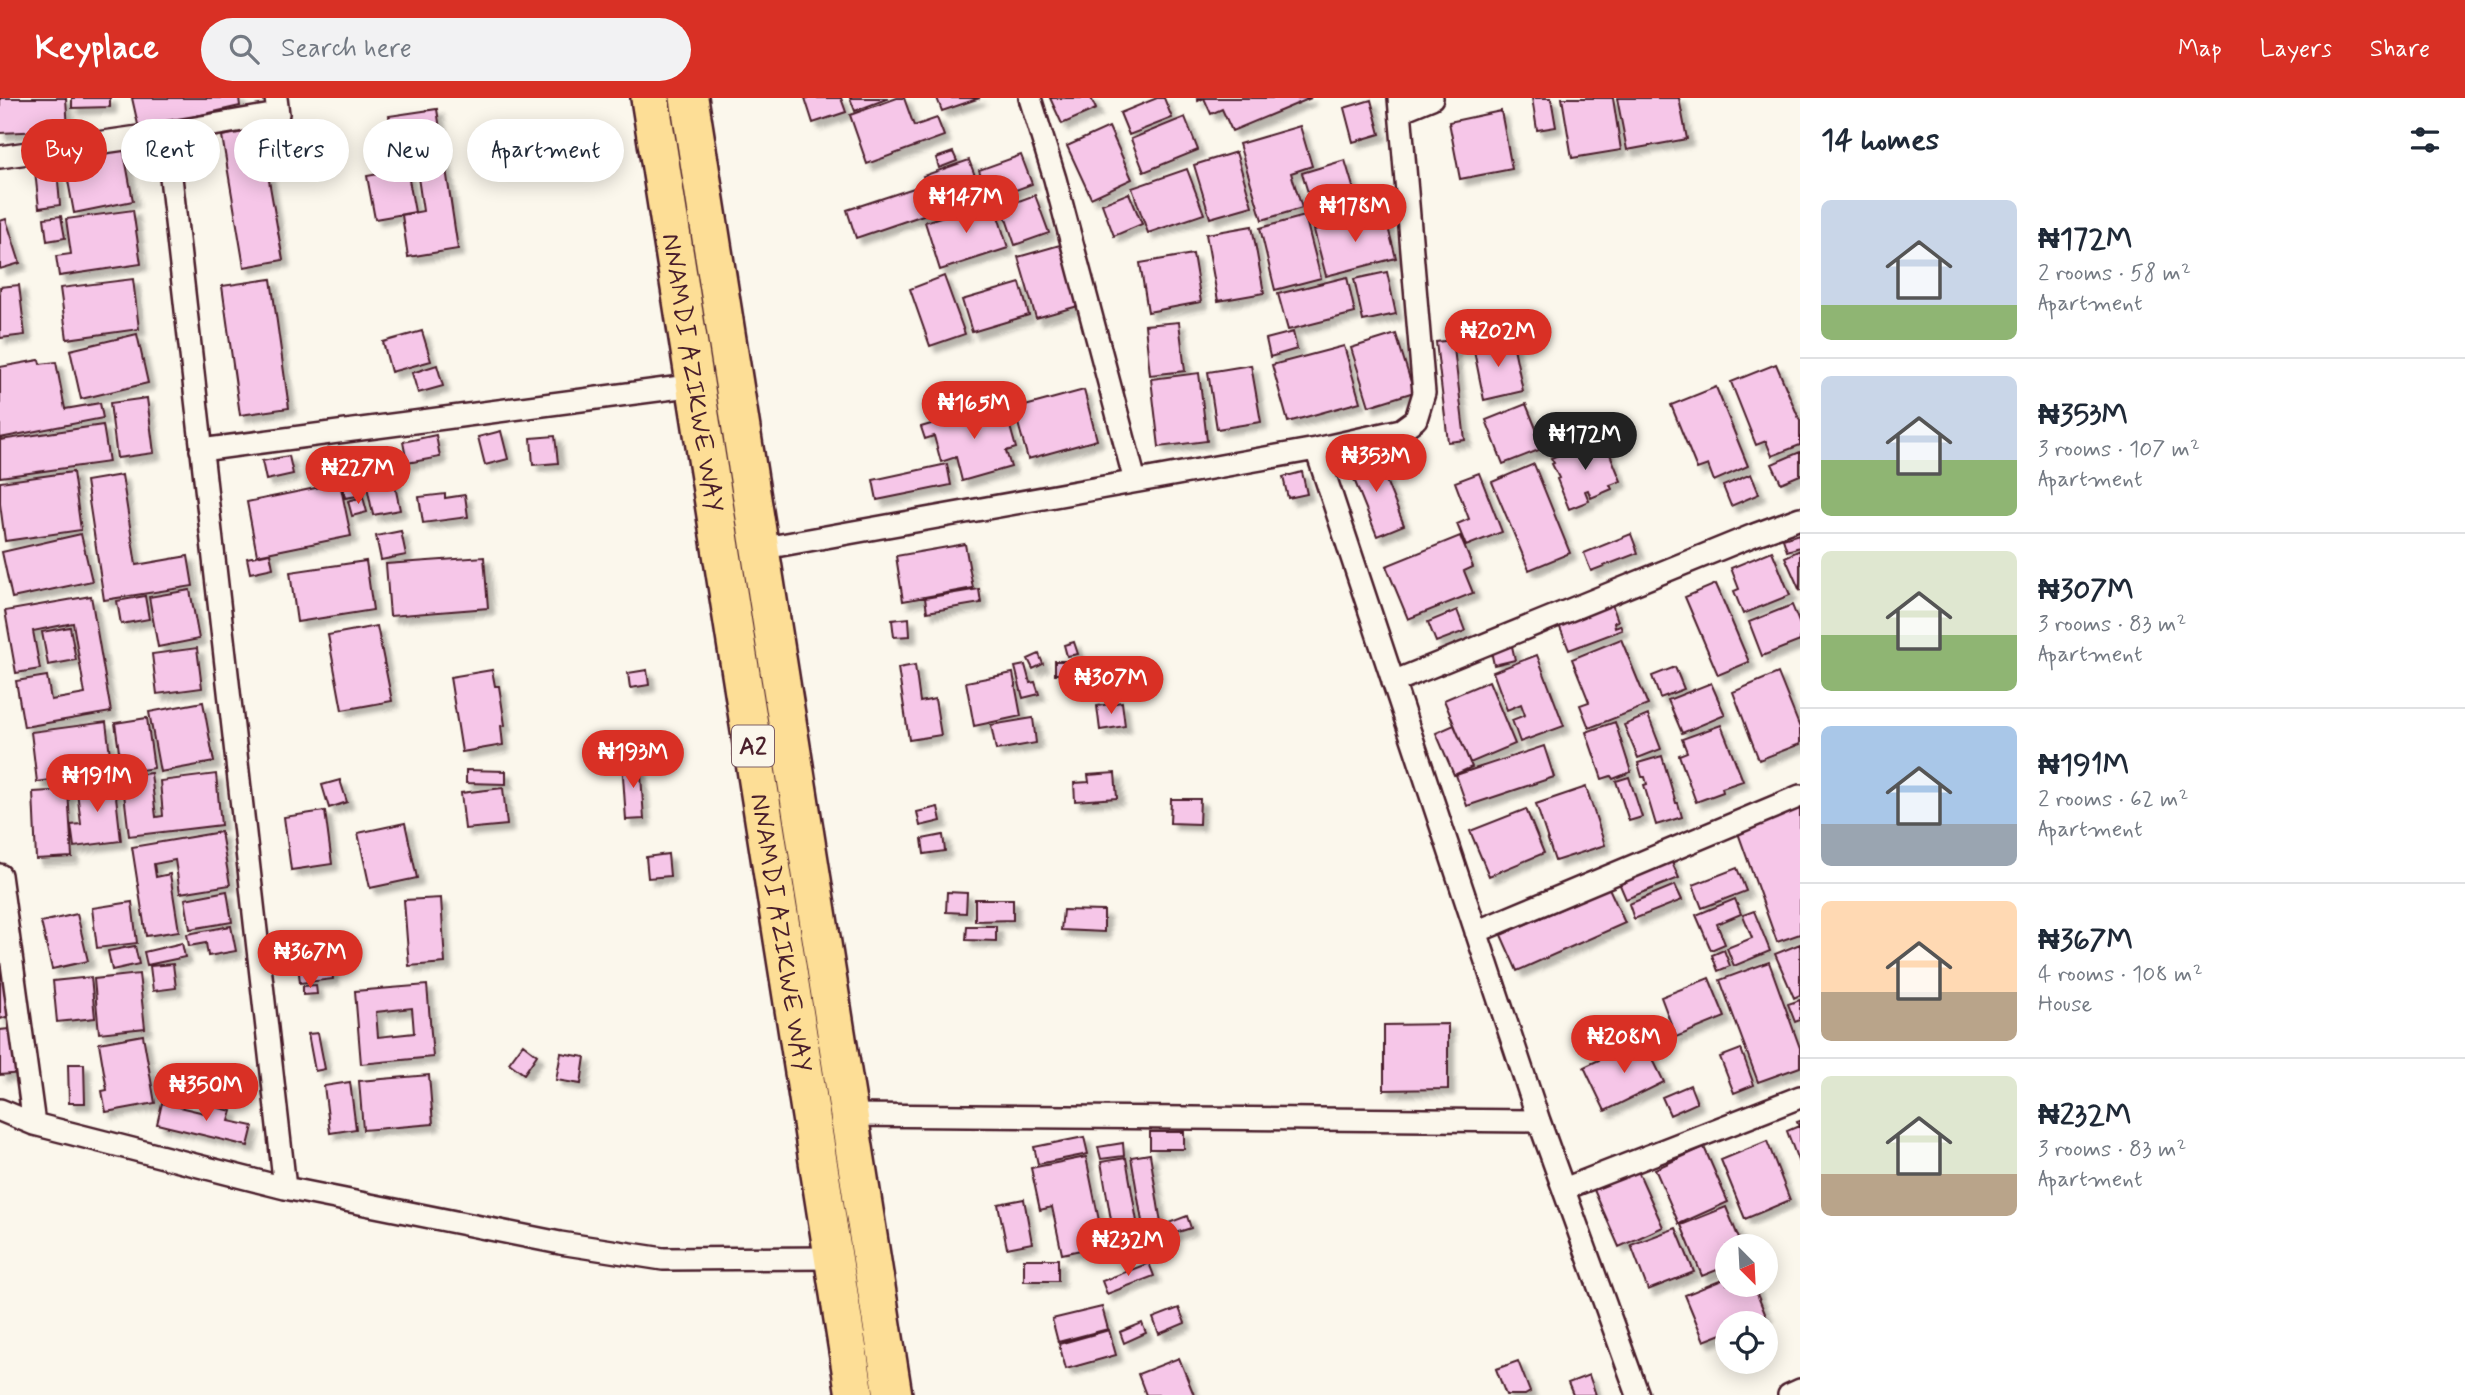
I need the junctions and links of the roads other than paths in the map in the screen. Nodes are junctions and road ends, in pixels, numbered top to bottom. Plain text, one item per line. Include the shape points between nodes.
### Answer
1 (276, 98) edge
2 (650, 98) edge
3 (689, 98) edge
4 (1030, 98) edge
5 (1432, 98) edge
6 (1399, 104) edge
7 (220, 124) edge
8 (121, 140) edge
9 (0, 157) edge
10 (171, 182) edge
11 (696, 385) junction
12 (1316, 449) junction
13 (201, 450) junction
14 (1135, 481) junction
15 (1800, 519) edge
16 (759, 549) junction
17 (1392, 682) junction
18 (1800, 796) edge
19 (0, 875) edge
20 (1476, 932) junction
21 (1800, 1097) edge
22 (0, 1110) edge
23 (848, 1115) junction
24 (1539, 1121) junction
25 (34, 1124) junction
26 (285, 1188) junction
27 (1564, 1189) junction
28 (833, 1258) junction
29 (1800, 1391) edge
30 (855, 1395) edge
31 (893, 1395) edge
32 (1638, 1395) edge
33 (1789, 1395) edge

1 - 7 street via 278,114
2 - 11 highway, NNAMDI AZIKWE WAY / A2
3 - 16 highway, NNAMDI AZIKWE WAY / A2
4 - 14 street
5 - 6 street
6 - 12 street via 1424,393 1416,419 1401,430
8 - 9 street
10 - 13 street
11 - 13 street
11 - 28 highway, NNAMDI AZIKWE WAY / A2
12 - 14 street
12 - 17 street
13 - 26 street
14 - 16 street
15 - 17 street
16 - 23 highway, NNAMDI AZIKWE WAY / A2
17 - 20 street
18 - 20 street
19 - 25 street
20 - 24 street
21 - 27 street
22 - 25 street
23 - 24 street
23 - 31 highway, NNAMDI AZIKWE WAY / A2
24 - 27 street
25 - 26 street
26 - 28 street via 663,1259
27 - 32 street
28 - 30 highway, NNAMDI AZIKWE WAY / A2
29 - 33 street

